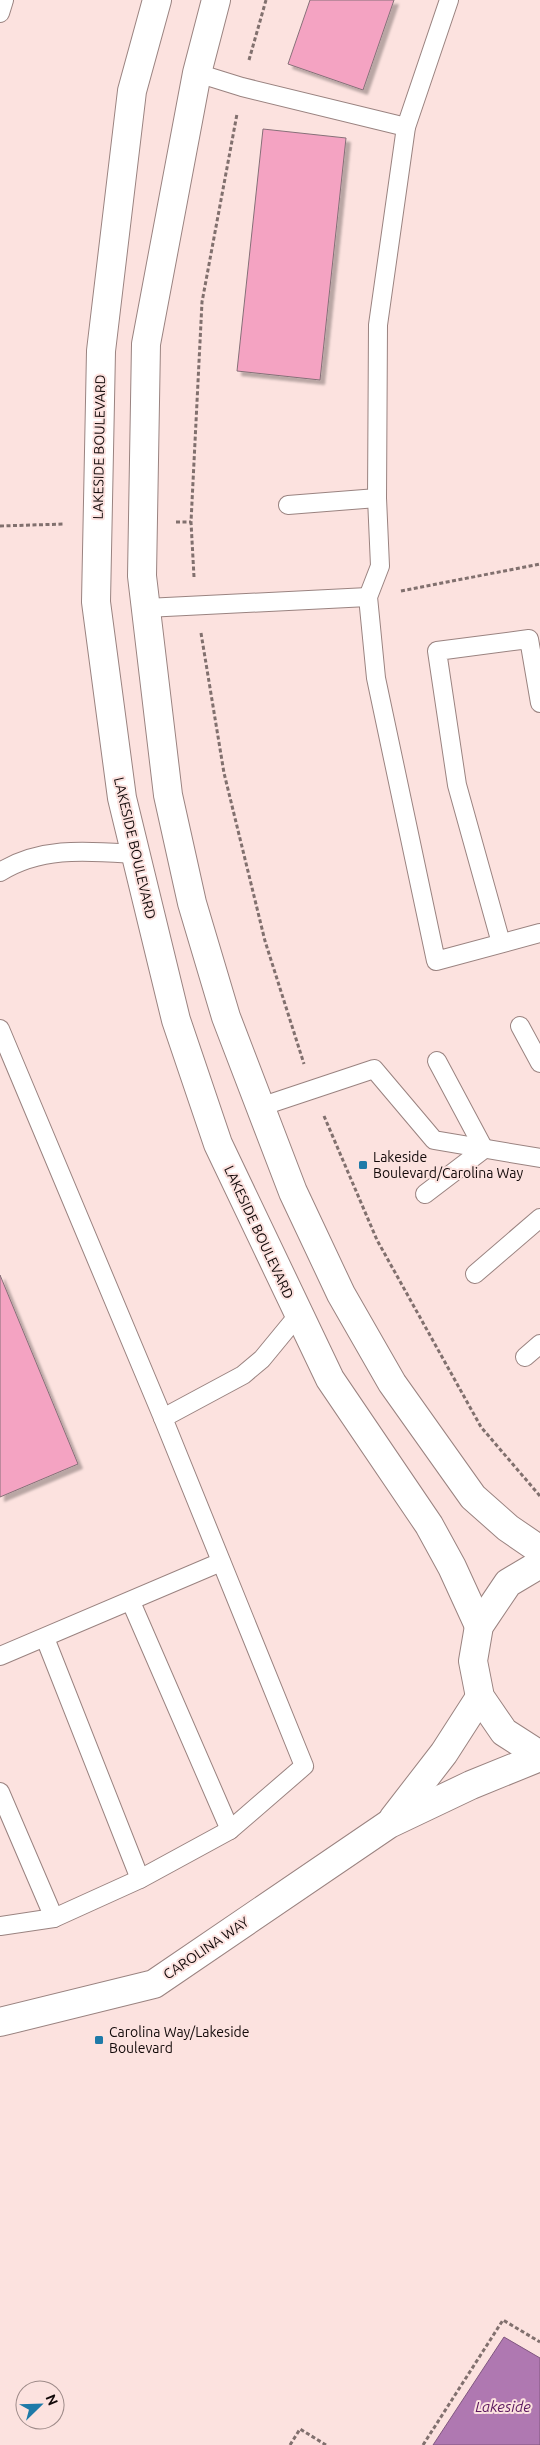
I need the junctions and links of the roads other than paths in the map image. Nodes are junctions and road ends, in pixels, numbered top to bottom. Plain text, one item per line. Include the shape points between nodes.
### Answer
1 (4, 0) edge
2 (156, 0) edge
3 (216, 0) edge
4 (449, 0) edge
5 (0, 12) edge
6 (197, 73) junction
7 (406, 126) junction
8 (377, 498) junction
9 (288, 505) dead end
10 (368, 597) junction
11 (146, 608) junction
12 (540, 703) edge
13 (136, 854) junction
14 (0, 872) edge
15 (540, 933) edge
16 (501, 943) junction
17 (520, 1026) dead end
18 (0, 1029) edge
19 (437, 1061) dead end
20 (540, 1062) edge
21 (260, 1107) junction
22 (484, 1149) junction
23 (540, 1158) edge
24 (425, 1194) dead end
25 (540, 1218) edge
26 (475, 1274) dead end
27 (298, 1314) junction
28 (540, 1344) edge
29 (525, 1357) dead end
30 (163, 1418) junction
31 (540, 1550) edge
32 (221, 1562) junction
33 (540, 1564) edge
34 (131, 1602) junction
35 (479, 1626) junction
36 (45, 1638) junction
37 (0, 1656) edge
38 (480, 1697) junction
39 (540, 1756) edge
40 (0, 1792) edge
41 (389, 1824) junction
42 (230, 1830) junction
43 (140, 1879) junction
44 (54, 1918) junction
45 (0, 1926) edge
46 (0, 2022) edge

1 - 5 lane
2 - 13 street, LAKESIDE BOULEVARD via 132,92 100,351 96,602 122,798
3 - 6 street
4 - 7 lane
6 - 7 lane via 242,87
6 - 11 street via 146,344 142,576
7 - 8 lane via 378,324
8 - 9 lane
8 - 10 lane via 380,566
10 - 11 lane
10 - 16 lane via 380,705 436,961
11 - 21 street via 168,795 192,904 226,1017
12 - 16 lane via 528,638 437,651 457,785
13 - 14 lane via 75,850 18,861
13 - 27 street, LAKESIDE BOULEVARD via 176,1020 218,1144
15 - 16 lane
17 - 20 lane
18 - 30 lane
19 - 22 lane
21 - 22 lane via 374,1069 434,1140
21 - 31 street via 292,1192 342,1294 392,1382 473,1497 508,1528
22 - 23 lane
22 - 24 lane
25 - 26 lane
27 - 30 lane via 262,1359 243,1375
27 - 35 street, LAKESIDE BOULEVARD via 330,1379 429,1525
28 - 29 lane
30 - 32 lane
32 - 34 lane
32 - 42 lane via 304,1766
33 - 35 street via 508,1583
34 - 36 lane
34 - 42 lane
35 - 38 street via 473,1661
36 - 37 lane
36 - 43 lane
38 - 39 street via 504,1732
38 - 41 street via 444,1753
39 - 41 street
40 - 44 lane
41 - 46 street, CAROLINA WAY via 154,1984
42 - 43 lane
43 - 44 lane
44 - 45 lane

